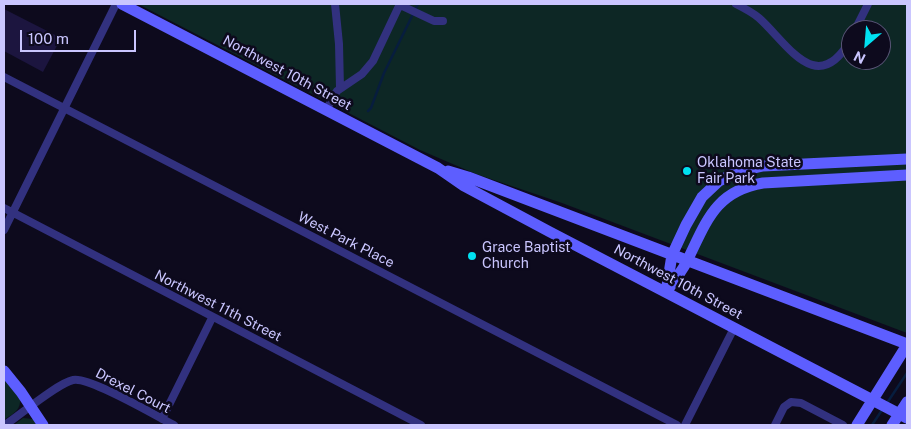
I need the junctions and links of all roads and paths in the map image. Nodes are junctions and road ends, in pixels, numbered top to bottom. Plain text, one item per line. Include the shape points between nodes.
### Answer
1 (116, 4) edge
2 (122, 4) edge
3 (335, 4) edge
4 (736, 4) edge
5 (868, 4) edge
6 (403, 6) edge
7 (861, 20) edge
8 (443, 21) dead end
9 (841, 54) edge
10 (4, 77) edge
11 (340, 88) junction
12 (65, 108) junction
13 (326, 110) junction
14 (907, 159) edge
15 (438, 168) junction
16 (907, 175) edge
17 (4, 208) edge
18 (12, 213) junction
19 (4, 230) edge
20 (672, 255) junction
21 (688, 261) junction
22 (666, 292) junction
23 (212, 318) junction
24 (734, 328) junction
25 (907, 345) edge
26 (4, 371) edge
27 (907, 402) edge
28 (31, 407) junction
29 (907, 418) edge
30 (162, 419) junction
31 (5, 425) edge
32 (43, 425) edge
33 (174, 425) edge
34 (421, 425) edge
35 (677, 425) edge
36 (685, 425) edge
37 (775, 425) edge
38 (843, 425) edge
39 (857, 425) edge
40 (892, 425) edge

1 - 12 street
2 - 13 main road, Northwest 10th Street
3 - 11 street
4 - 9 street via 758,17 791,52 808,63 818,66 830,63
5 - 7 street
6 - 8 street via 425,17
6 - 11 street via 373,61 362,74
10 - 12 street, West Park Place
11 - 13 street
12 - 18 street
12 - 35 street, West Park Place
13 - 15 main road, Northwest 10th Street
14 - 20 main road via 763,166 737,172 719,181 702,197
15 - 20 main road, Northwest 10th Street
15 - 22 main road, Northwest 10th Street via 464,186
16 - 21 main road via 795,180 749,185 736,190 714,210
17 - 18 street, Northwest 11th Street
18 - 19 street
18 - 23 street, Northwest 11th Street
20 - 21 main road, Northwest 10th Street
20 - 22 main road
21 - 22 main road
21 - 25 main road, Northwest 10th Street
22 - 24 main road, Northwest 10th Street
23 - 30 street
23 - 34 street, Northwest 11th Street
24 - 29 main road, Northwest 10th Street
24 - 36 street
25 - 39 main road
26 - 28 main road
27 - 40 main road
28 - 30 street, Drexel Court via 62,384 79,379
28 - 31 street, Drexel Court
28 - 32 main road
30 - 33 street, Drexel Court
37 - 38 street via 791,402 801,403

